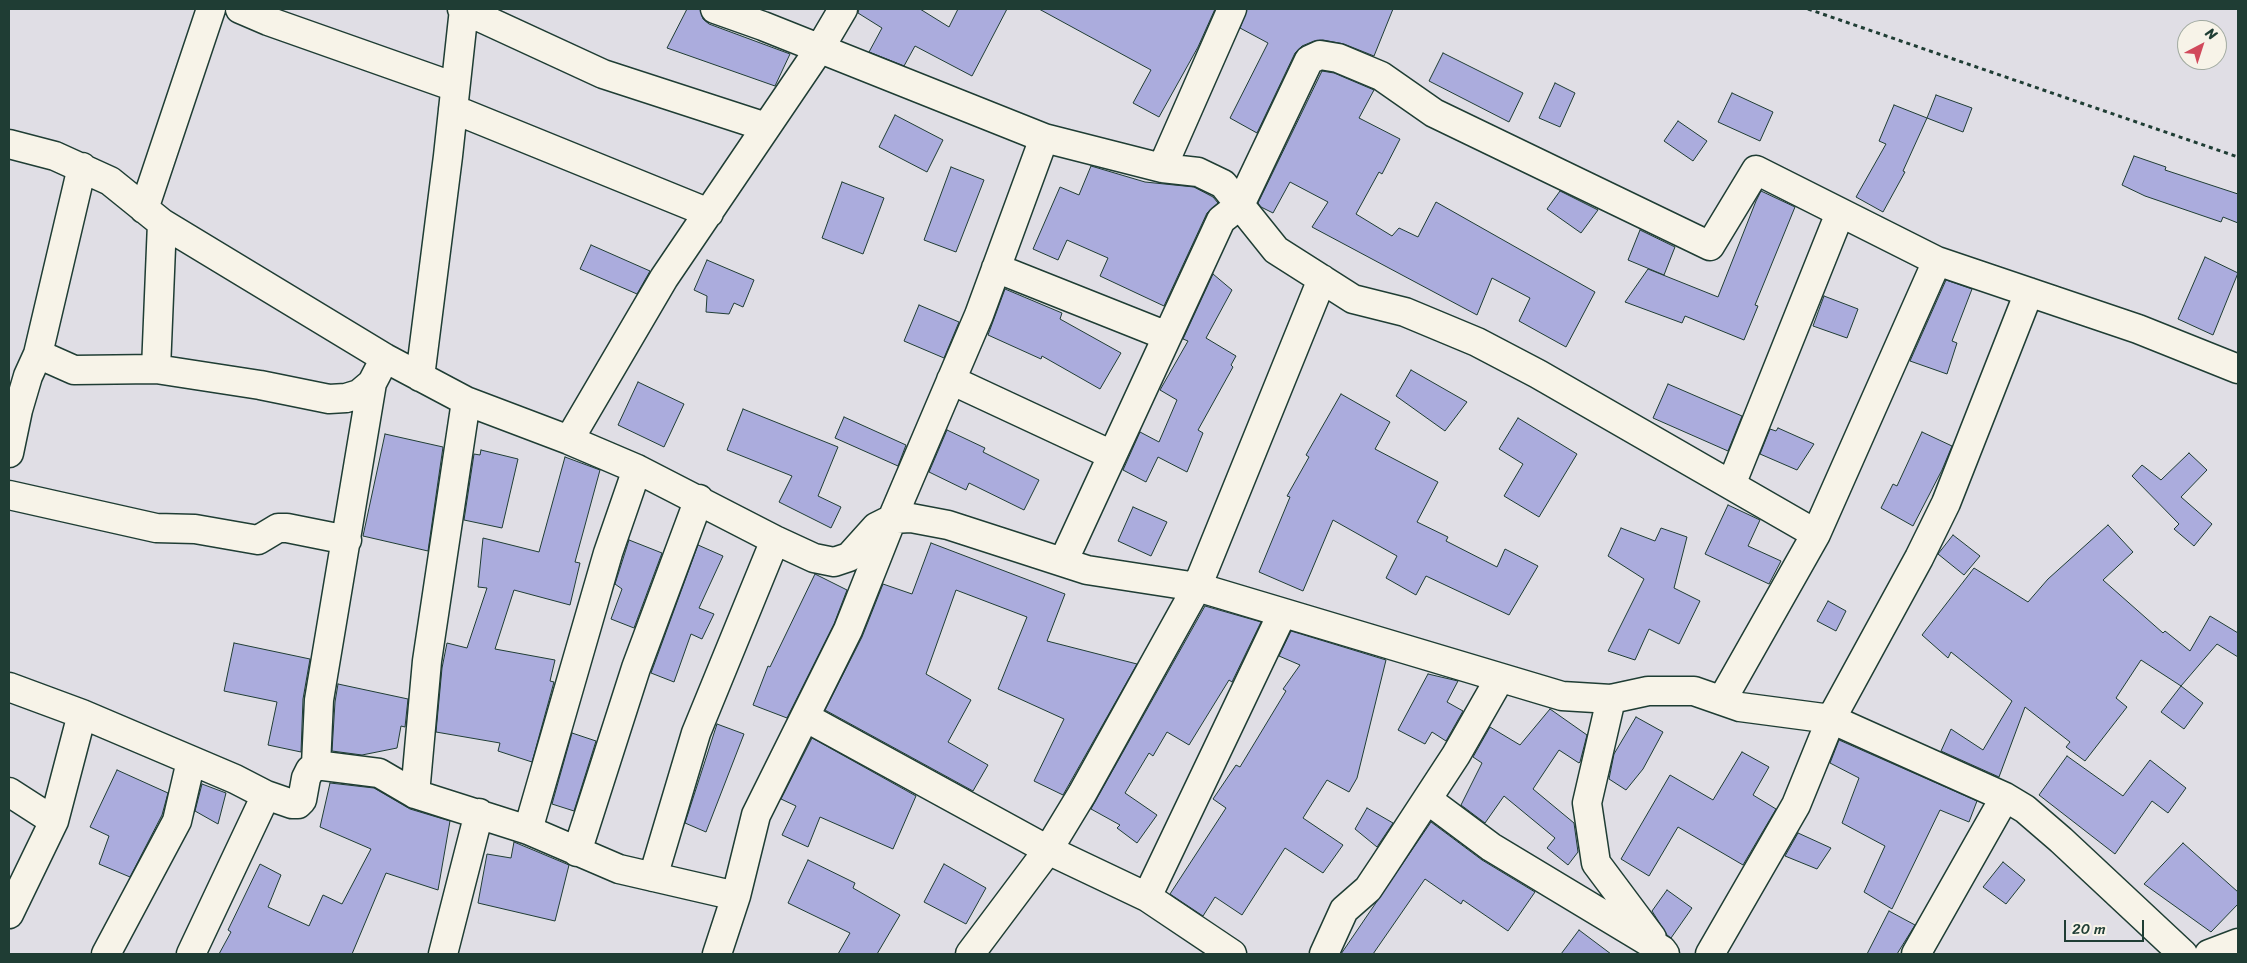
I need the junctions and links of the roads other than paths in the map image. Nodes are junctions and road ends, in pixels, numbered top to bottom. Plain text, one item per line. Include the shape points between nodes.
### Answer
1 (211, 9) edge
2 (240, 9) edge
3 (463, 9) edge
4 (715, 9) edge
5 (843, 9) edge
6 (1232, 9) edge
7 (820, 48) junction
8 (454, 98) junction
9 (766, 127) junction
10 (1044, 138) junction
11 (9, 144) edge
12 (82, 167) junction
13 (1162, 168) junction
14 (1240, 205) junction
15 (708, 213) junction
16 (1840, 213) junction
17 (153, 216) junction
18 (1937, 260) junction
19 (996, 268) junction
20 (1322, 279) junction
21 (2029, 292) junction
22 (1167, 336) junction
23 (38, 354) junction
24 (384, 358) junction
25 (156, 369) junction
26 (2238, 369) edge
27 (420, 377) junction
28 (951, 380) junction
29 (372, 382) junction
30 (466, 401) junction
31 (569, 440) junction
32 (9, 453) edge
33 (1112, 455) junction
34 (637, 469) junction
35 (1732, 485) junction
36 (9, 495) edge
37 (699, 499) junction
38 (892, 519) junction
39 (1816, 534) junction
40 (346, 540) junction
41 (775, 540) junction
42 (1063, 562) junction
43 (1198, 587) junction
44 (1282, 614) junction
45 (1500, 678) junction
46 (9, 687) edge
47 (1611, 699) junction
48 (1722, 700) junction
49 (82, 714) junction
50 (805, 717) junction
51 (1831, 719) junction
52 (191, 761) junction
53 (316, 765) junction
54 (9, 792) edge
55 (415, 794) junction
56 (266, 795) junction
57 (2005, 797) junction
58 (1428, 800) junction
59 (479, 813) junction
60 (54, 821) junction
61 (528, 830) junction
62 (1048, 850) junction
63 (577, 852) junction
64 (653, 877) junction
65 (736, 896) junction
66 (1148, 897) junction
67 (9, 914) edge
68 (2238, 943) edge
69 (1662, 953) edge
70 (106, 954) edge
71 (191, 954) edge
72 (443, 954) edge
73 (716, 954) edge
74 (970, 954) edge
75 (1232, 954) edge
76 (1324, 954) edge
77 (1710, 954) edge
78 (1916, 954) edge
79 (2183, 954) edge
80 (2209, 954) edge

1 - 17 street
2 - 8 street
3 - 8 street
3 - 9 street via 604,74
4 - 7 street
5 - 7 street
6 - 13 street
7 - 9 street
7 - 10 street
8 - 15 street
8 - 27 street
9 - 15 street
10 - 13 street
10 - 19 street
11 - 12 street
12 - 17 street via 110,181
12 - 23 street
13 - 14 street via 1198,172 1223,184
14 - 16 street via 1309,60 1320,55 1338,58 1381,76 1434,113 1710,246 1756,170
14 - 20 street via 1276,250
14 - 22 street via 1221,220
15 - 31 street via 664,278
16 - 18 street
16 - 35 street
17 - 24 street
17 - 25 street
18 - 21 street
18 - 39 street
19 - 22 street
19 - 28 street
20 - 35 street via 1353,299 1405,312 1477,342
20 - 43 street
21 - 26 street via 2138,329
21 - 51 street via 1946,503 1906,585
22 - 33 street
23 - 25 street via 74,370
23 - 32 street via 18,410
24 - 27 street
24 - 29 street
25 - 29 street via 329,399 359,394
27 - 30 street
28 - 33 street
28 - 38 street
29 - 40 street
30 - 31 street
30 - 55 street via 427,661
31 - 34 street
33 - 42 street
34 - 37 street
34 - 61 street via 608,553
35 - 39 street
36 - 40 street via 156,528 195,529 258,540 278,528 287,528
37 - 41 street
37 - 63 street via 636,668
38 - 41 street via 876,527 849,556 834,562 814,558
38 - 42 street via 911,518 948,525
38 - 50 street via 848,630
39 - 48 street
40 - 53 street via 319,700
41 - 64 street via 696,734
42 - 43 street via 1086,570
43 - 44 street
43 - 62 street
44 - 45 street
44 - 66 street
45 - 47 street via 1562,696
45 - 58 street
46 - 49 street
47 - 48 street via 1648,691 1694,691
47 - 69 street via 1587,802 1596,863
48 - 51 street via 1740,707
49 - 52 street
49 - 60 street
50 - 62 street
50 - 65 street via 756,815
51 - 57 street
51 - 77 street via 1796,805
52 - 56 street
52 - 70 street via 177,821
53 - 55 street via 379,773
53 - 56 street via 306,778 302,800 298,804
54 - 60 street
55 - 59 street
56 - 71 street
57 - 78 street
57 - 79 street via 2025,809 2061,840
58 - 69 street via 1490,847
58 - 76 street via 1368,890 1344,910
59 - 61 street
59 - 72 street
60 - 67 street
61 - 63 street
62 - 66 street
62 - 74 street
63 - 64 street
64 - 65 street
65 - 73 street
66 - 75 street
68 - 80 street

